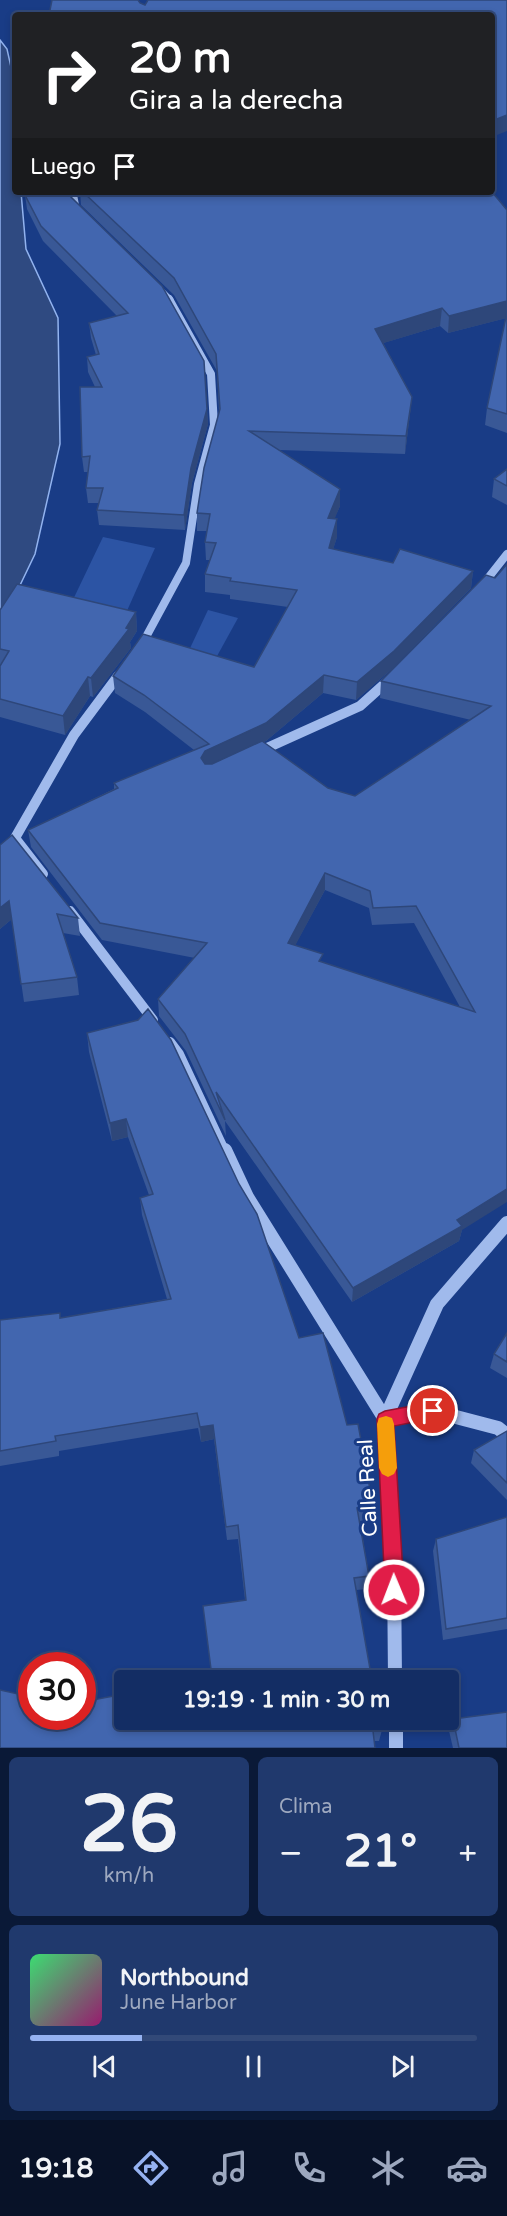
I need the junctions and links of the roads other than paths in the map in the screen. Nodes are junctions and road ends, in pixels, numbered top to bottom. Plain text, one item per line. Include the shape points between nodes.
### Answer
1 (74, 195) edge
2 (89, 220) edge
3 (154, 283) edge
4 (507, 554) edge
5 (477, 591) edge
6 (402, 669) edge
7 (252, 755) edge
8 (51, 885) edge
9 (65, 904) edge
10 (158, 1026) edge
11 (165, 1035) edge
12 (507, 1223) edge
13 (385, 1419) junction
14 (507, 1435) edge
15 (395, 1670) edge
16 (396, 1730) edge
17 (396, 1748) edge

1 - 2 street via 76,208
3 - 8 street via 170,300 211,374 214,425 198,484 186,562 148,636 74,735 15,838
4 - 5 street
6 - 7 street via 360,706
9 - 10 street
11 - 13 street via 179,1054 247,1197
12 - 13 street, Calle Real via 437,1304
13 - 14 street via 433,1411 498,1428
13 - 15 street, Calle Real via 394,1568
16 - 17 street

